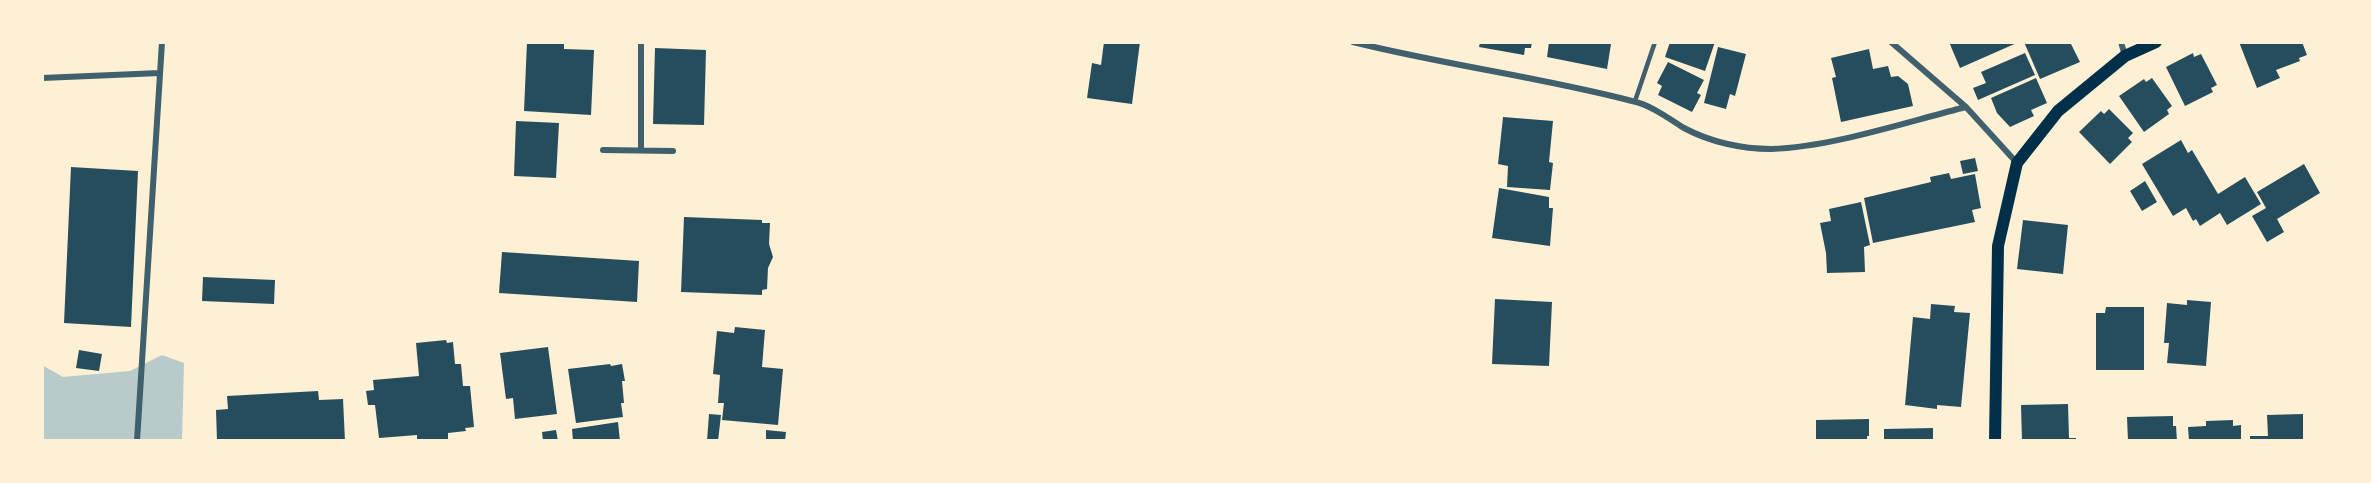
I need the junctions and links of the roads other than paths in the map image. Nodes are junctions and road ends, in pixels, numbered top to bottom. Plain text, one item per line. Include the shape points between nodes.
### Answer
1 (162, 42) edge
2 (641, 42) edge
3 (1353, 42) edge
4 (1655, 42) edge
5 (1891, 42) edge
6 (2121, 42) edge
7 (2156, 42) edge
8 (2125, 56) junction
9 (160, 73) junction
10 (42, 78) edge
11 (1635, 101) junction
12 (1966, 107) junction
13 (603, 150) dead end
14 (641, 150) junction
15 (673, 151) dead end
16 (2017, 163) junction
17 (137, 441) edge
18 (1995, 441) edge

1 - 9 street
2 - 14 street
3 - 11 street
4 - 11 lane
5 - 12 street
6 - 8 street
7 - 8 main road
8 - 16 main road via 2058,111
9 - 10 street
9 - 17 street
11 - 12 street via 1723,144 1770,149 1821,143
12 - 16 street
13 - 14 street
14 - 15 street
16 - 18 main road via 1998,246

